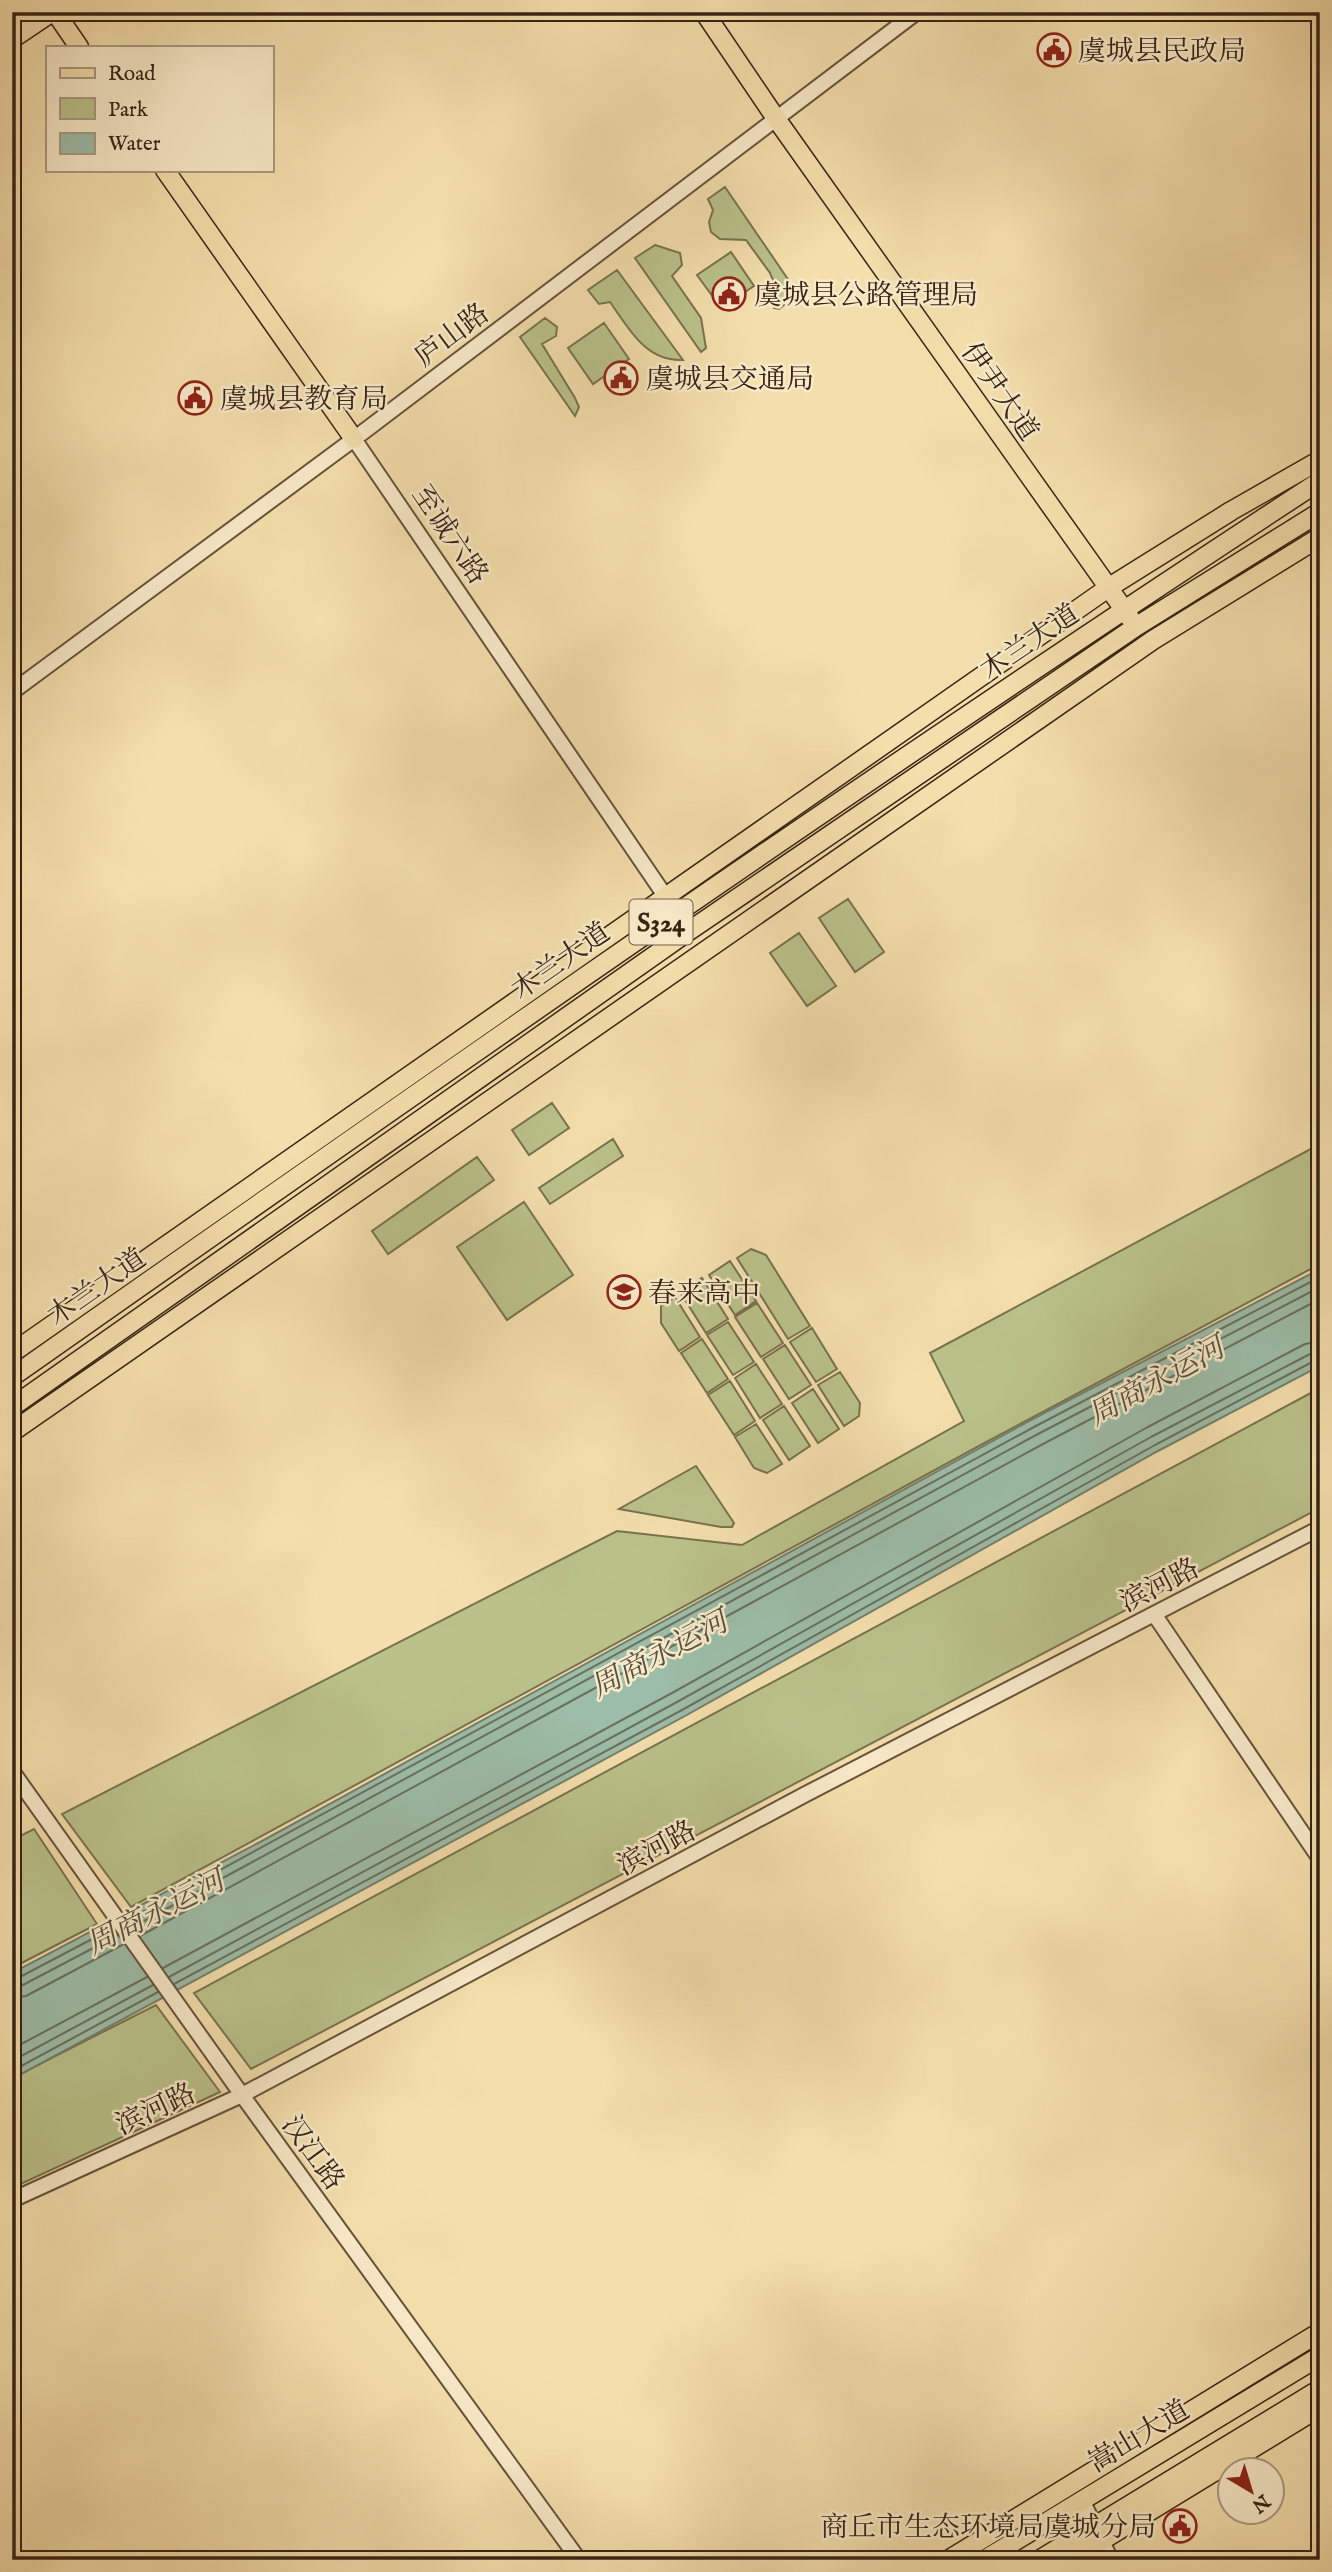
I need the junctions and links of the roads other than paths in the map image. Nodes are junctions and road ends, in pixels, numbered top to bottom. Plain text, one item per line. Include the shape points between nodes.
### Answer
1 (53, 12) edge
2 (705, 12) edge
3 (916, 12) edge
4 (12, 39) edge
5 (78, 46) edge
6 (775, 117) junction
7 (166, 172) edge
8 (354, 439) junction
9 (1320, 460) edge
10 (1320, 481) edge
11 (1320, 512) edge
12 (1320, 537) edge
13 (1108, 588) junction
14 (1123, 609) junction
15 (1137, 626) junction
16 (12, 692) edge
17 (665, 896) junction
18 (676, 912) junction
19 (689, 931) junction
20 (14, 1349) edge
21 (12, 1377) edge
22 (12, 1407) edge
23 (12, 1432) edge
24 (1320, 1528) edge
25 (1154, 1614) junction
26 (12, 1771) edge
27 (1320, 1859) edge
28 (242, 2095) junction
29 (12, 2200) edge
30 (1320, 2332) edge
31 (1320, 2356) edge
32 (1320, 2389) edge
33 (1320, 2407) edge
34 (1082, 2500) junction
35 (1098, 2533) junction
36 (579, 2560) edge
37 (948, 2560) edge
38 (984, 2560) edge
39 (1038, 2560) edge
40 (1070, 2560) edge
41 (1111, 2560) edge

1 - 4 main road
1 - 5 main road
2 - 6 main road, 伊尹大道
3 - 6 street, 庐山路
6 - 8 street, 庐山路
6 - 13 main road, 伊尹大道
7 - 8 main road, 至诚六路
8 - 16 street, 庐山路
8 - 17 street, 至诚六路
9 - 13 main road
10 - 14 main road, 木兰大道 / S324
11 - 15 main road, 木兰大道 / S324
12 - 23 main road via 1153,640
13 - 14 main road, 伊尹大道
13 - 17 main road
14 - 15 main road, 伊尹大道
14 - 18 main road, 木兰大道 / S324
15 - 19 main road, 木兰大道 / S324
17 - 18 street, 至诚六路
17 - 20 main road
18 - 19 street, 至诚六路
18 - 21 main road, 木兰大道 / S324
19 - 22 main road, 木兰大道 / S324
24 - 25 street, 滨河路
25 - 27 street
25 - 28 street, 滨河路
26 - 28 street, 汉江路
28 - 29 street, 滨河路
28 - 36 street, 汉江路
30 - 37 main road
31 - 34 main road, 嵩山大道
32 - 35 main road, 嵩山大道
33 - 35 main road
34 - 35 street
34 - 38 main road, 嵩山大道
35 - 39 main road, 嵩山大道
35 - 40 main road
35 - 41 street

